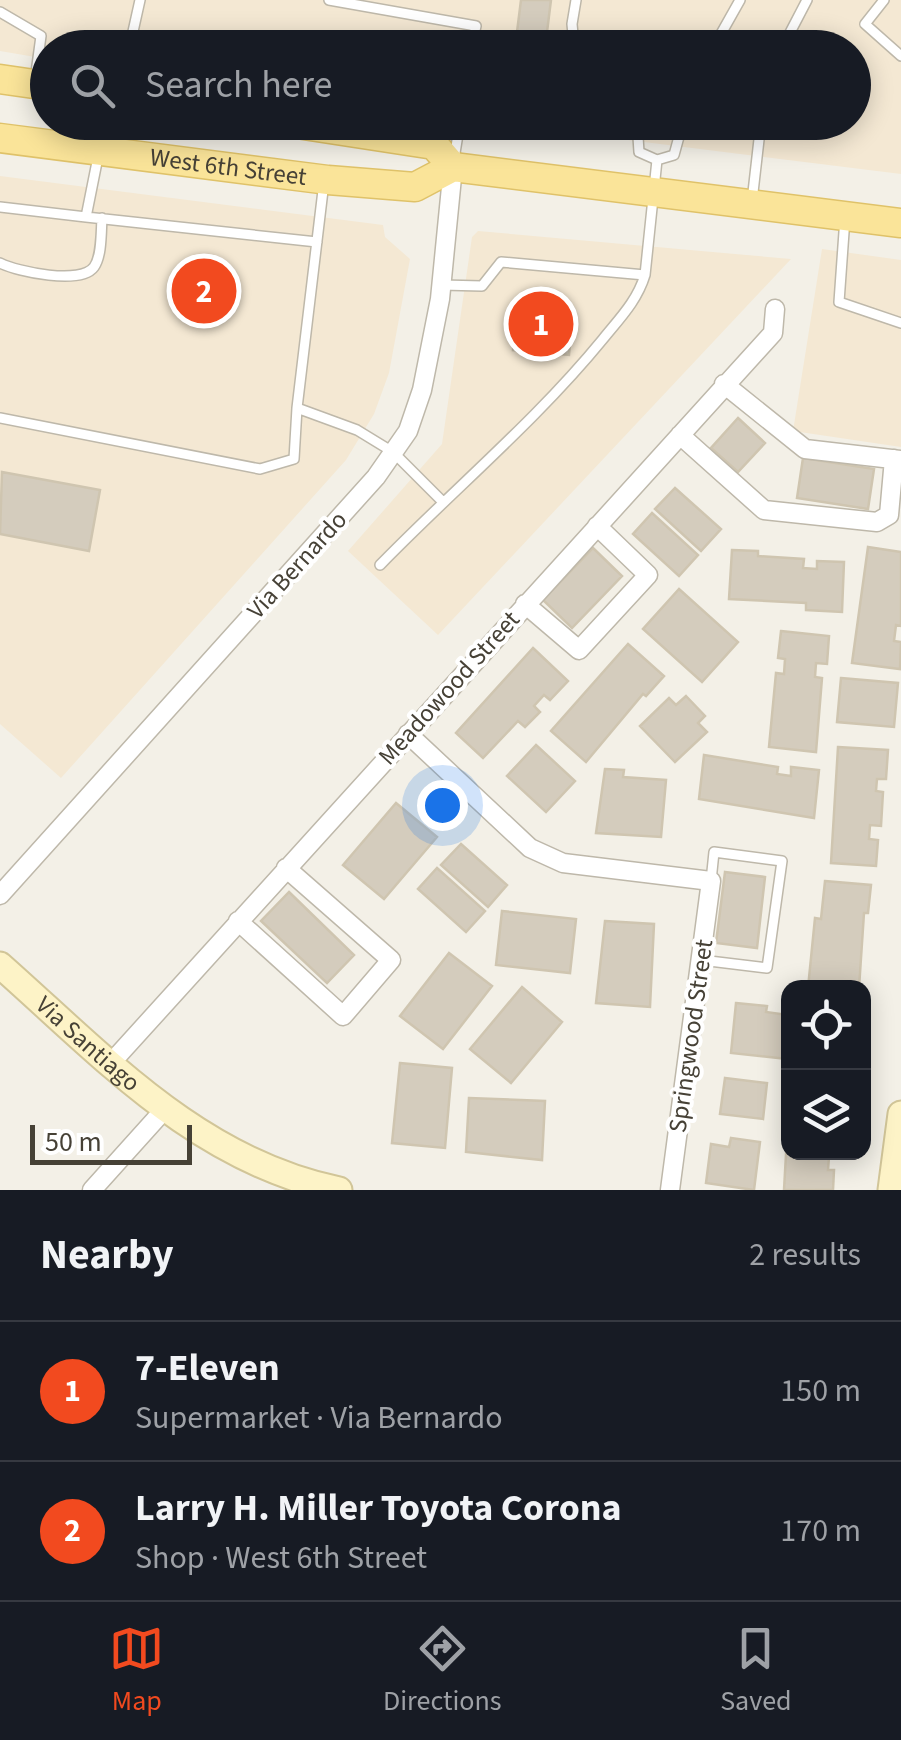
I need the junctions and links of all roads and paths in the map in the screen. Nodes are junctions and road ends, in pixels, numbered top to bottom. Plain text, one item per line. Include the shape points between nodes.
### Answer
1 (140, 0) edge
2 (328, 0) edge
3 (576, 0) edge
4 (740, 0) edge
5 (807, 0) edge
6 (884, 0) edge
7 (0, 12) edge
8 (32, 30) edge
9 (133, 30) edge
10 (475, 30) edge
11 (573, 30) edge
12 (724, 30) edge
13 (791, 30) edge
14 (871, 30) edge
15 (871, 30) edge
16 (901, 56) edge
17 (0, 79) edge
18 (30, 83) edge
19 (0, 138) edge
20 (100, 140) edge
21 (407, 140) edge
22 (457, 140) edge
23 (638, 140) edge
24 (678, 140) edge
25 (759, 140) edge
26 (97, 150) junction
27 (657, 160) junction
28 (453, 166) junction
29 (324, 179) junction
30 (652, 192) junction
31 (752, 204) junction
32 (0, 206) edge
33 (846, 216) junction
34 (86, 217) junction
35 (102, 218) junction
36 (901, 222) edge
37 (317, 242) junction
38 (0, 263) edge
39 (644, 275) junction
40 (442, 285) junction
41 (776, 309) dead end
42 (901, 324) edge
43 (724, 384) junction
44 (296, 408) junction
45 (0, 418) edge
46 (680, 435) junction
47 (394, 452) junction
48 (898, 460) edge
49 (442, 501) junction
50 (598, 526) junction
51 (380, 565) dead end
52 (525, 604) junction
53 (408, 734) junction
54 (286, 868) junction
55 (711, 882) junction
56 (0, 895) edge
57 (238, 921) junction
58 (702, 960) junction
59 (0, 965) edge
60 (111, 1063) junction
61 (164, 1110) junction
62 (901, 1114) edge
63 (92, 1190) edge
64 (339, 1190) edge
65 (670, 1190) edge
66 (891, 1190) edge

1 - 9 lane
2 - 10 lane
3 - 11 lane
4 - 12 lane
5 - 13 lane
6 - 14 lane via 864,24
7 - 8 lane
15 - 16 lane
17 - 18 main road
19 - 26 main road, West 6th Street
20 - 26 lane
21 - 28 main road, West 6th Street via 434,144
22 - 28 lane
23 - 27 lane via 639,152
24 - 27 lane via 674,155
25 - 31 lane
26 - 29 main road, West 6th Street
26 - 34 lane
27 - 30 lane
28 - 29 main road, West 6th Street via 415,187
28 - 30 main road, West 6th Street
28 - 40 street, Via Bernardo
29 - 37 lane
30 - 31 main road, West 6th Street
30 - 39 lane
31 - 33 main road, West 6th Street
32 - 34 lane
33 - 36 main road, West 6th Street
33 - 42 lane via 839,302
34 - 35 lane
35 - 37 lane
35 - 38 lane via 98,262 80,277
37 - 44 lane
39 - 40 lane via 502,262 482,286
39 - 49 lane via 639,295 564,386
40 - 47 street, Via Bernardo via 422,390
41 - 43 street, Meadowood Street via 773,333
43 - 46 street, Meadowood Street
43 - 48 street via 805,448
44 - 45 lane via 294,459 260,469
44 - 47 lane
46 - 48 street via 764,510 877,522 888,515
46 - 50 street, Meadowood Street
47 - 49 lane
47 - 56 street, Via Bernardo
49 - 51 lane
50 - 52 street, Meadowood Street
50 - 52 street via 648,575 579,650
52 - 53 street, Meadowood Street
53 - 54 street, Meadowood Street
53 - 55 street via 530,848 563,864
54 - 57 street, Meadowood Street
54 - 57 street via 391,960 343,1016
55 - 58 street, Springwood Street
55 - 58 lane via 714,852 782,861 767,968
57 - 60 street, Meadowood Street
58 - 65 street, Springwood Street
59 - 60 street, Via Santiago
60 - 61 street, Via Santiago
61 - 63 street
61 - 64 street, Via Santiago via 228,1152
62 - 66 street

